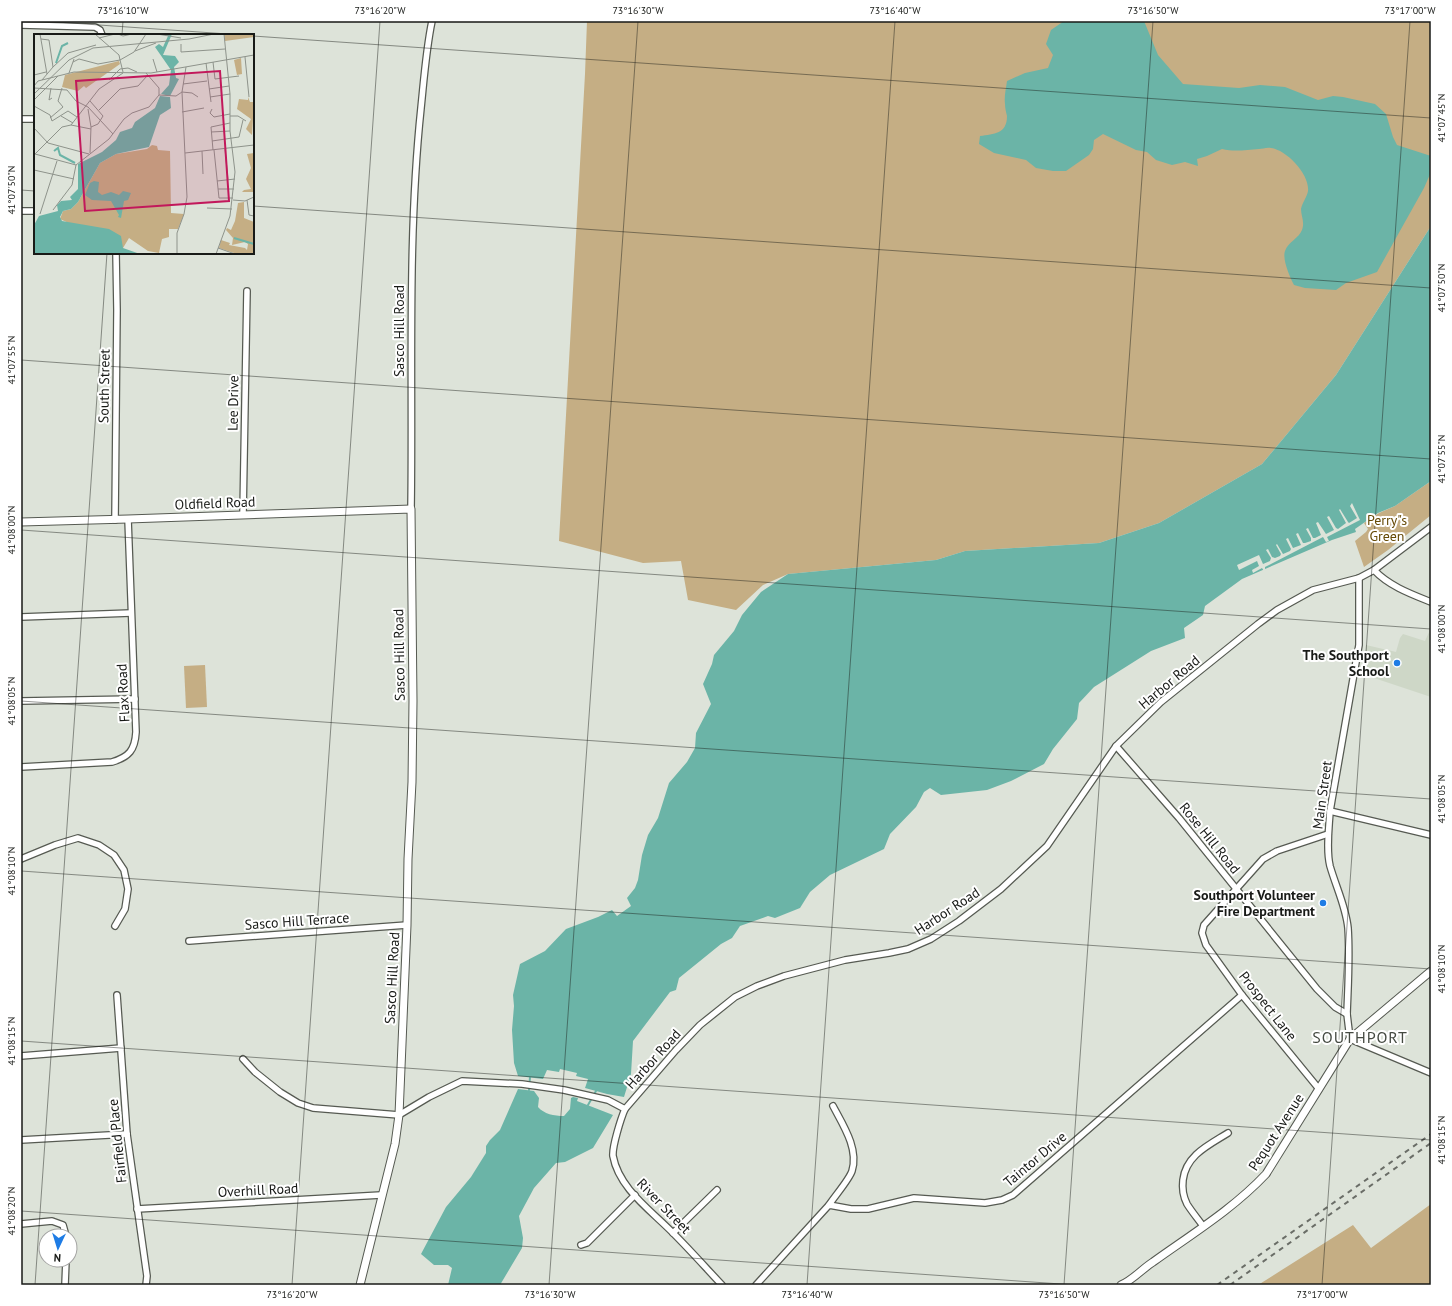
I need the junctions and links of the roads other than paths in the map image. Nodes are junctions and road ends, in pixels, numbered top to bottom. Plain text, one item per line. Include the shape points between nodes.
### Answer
1 (432, 21) edge
2 (21, 25) edge
3 (102, 34) edge
4 (21, 119) edge
5 (34, 119) edge
6 (21, 211) edge
7 (34, 211) edge
8 (116, 254) edge
9 (247, 291) dead end
10 (411, 510) junction
11 (243, 515) junction
12 (128, 519) junction
13 (115, 520) junction
14 (21, 522) edge
15 (1431, 527) edge
16 (1374, 570) junction
17 (1359, 578) junction
18 (1431, 602) edge
19 (131, 613) junction
20 (21, 617) edge
21 (135, 699) junction
22 (21, 701) edge
23 (1116, 746) junction
24 (21, 767) edge
25 (1330, 811) junction
26 (1328, 834) junction
27 (1431, 835) edge
28 (21, 859) edge
29 (1236, 889) junction
30 (407, 924) junction
31 (115, 926) dead end
32 (188, 941) dead end
33 (1431, 971) edge
34 (117, 995) dead end
35 (1242, 995) junction
36 (1347, 1014) junction
37 (1350, 1039) junction
38 (121, 1048) junction
39 (21, 1056) edge
40 (243, 1059) dead end
41 (1431, 1073) edge
42 (1318, 1089) junction
43 (833, 1106) dead end
44 (625, 1109) junction
45 (399, 1115) junction
46 (1228, 1133) dead end
47 (127, 1134) junction
48 (21, 1140) edge
49 (717, 1190) dead end
50 (381, 1195) junction
51 (635, 1195) junction
52 (829, 1205) junction
53 (137, 1209) junction
54 (21, 1224) edge
55 (1203, 1226) junction
56 (64, 1228) edge
57 (673, 1232) junction
58 (581, 1245) dead end
59 (66, 1268) edge
60 (1128, 1283) edge
61 (65, 1285) edge
62 (146, 1285) edge
63 (360, 1285) edge
64 (722, 1285) edge
65 (756, 1285) edge
66 (1121, 1285) edge

1 - 10 street, Sasco Hill Road via 424,71 414,197
2 - 3 street via 94,27
4 - 5 street
6 - 7 street
8 - 13 street, South Street
9 - 11 street, Lee Drive
10 - 11 street, Oldfield Road
10 - 30 street, Sasco Hill Road via 413,701
11 - 12 street, Oldfield Road
12 - 13 street, Oldfield Road
12 - 19 street, Flax Road
13 - 14 street, Oldfield Road
15 - 16 street, Harbor Road
16 - 17 street, Harbor Road
16 - 18 street via 1399,588
17 - 23 street, Harbor Road via 1313,590 1277,610 1161,702
17 - 25 street, Main Street via 1359,645
19 - 20 street
19 - 21 street, Flax Road
21 - 22 street
21 - 24 street, Flax Road via 136,739 129,754 121,759 112,762
23 - 29 street, Rose Hill Road
23 - 44 street, Harbor Road via 1047,846 1001,889 959,921 931,939 908,949 845,960 784,976 735,997 700,1025
25 - 26 street, Main Street
25 - 27 street
26 - 29 street via 1278,851 1263,859
26 - 36 street, Main Street via 1330,866 1342,899 1348,927
28 - 31 street via 78,838 99,845 114,855 124,870 128,889 125,909
29 - 35 street, Prospect Lane via 1204,925 1202,936
29 - 36 street, Rose Hill Road via 1317,989 1335,1007
30 - 32 street, Sasco Hill Terrace
30 - 45 street, Sasco Hill Road
33 - 37 street, Pequot Avenue
34 - 38 street, Fairfield Place
35 - 42 street, Prospect Lane
35 - 52 street, Taintor Drive via 1013,1195 985,1203 914,1198 868,1209
36 - 37 street
37 - 41 street
37 - 42 street, Pequot Avenue
38 - 39 street
38 - 47 street, Fairfield Place
40 - 45 street via 280,1092 298,1103 313,1108
42 - 55 street, Pequot Avenue via 1266,1174 1252,1189
43 - 52 street via 849,1136 853,1162 852,1172
44 - 45 street, Harbor Road via 608,1100 583,1094 522,1084 462,1081
44 - 51 street, River Street via 613,1155 621,1177
45 - 50 street, Sasco Hill Road via 395,1144
46 - 55 street via 1196,1155 1185,1168 1182,1187 1184,1196
47 - 48 street
47 - 53 street, Fairfield Place
49 - 57 street
50 - 53 street, Overhill Road
50 - 63 street, Sasco Hill Road
51 - 57 street, River Street
51 - 58 street via 587,1243
52 - 65 street
53 - 62 street, Fairfield Place via 147,1276
54 - 56 street via 52,1221 63,1224
55 - 60 street, Pequot Avenue via 1144,1268
57 - 64 street, River Street
59 - 61 street
60 - 66 street, Pequot Avenue

